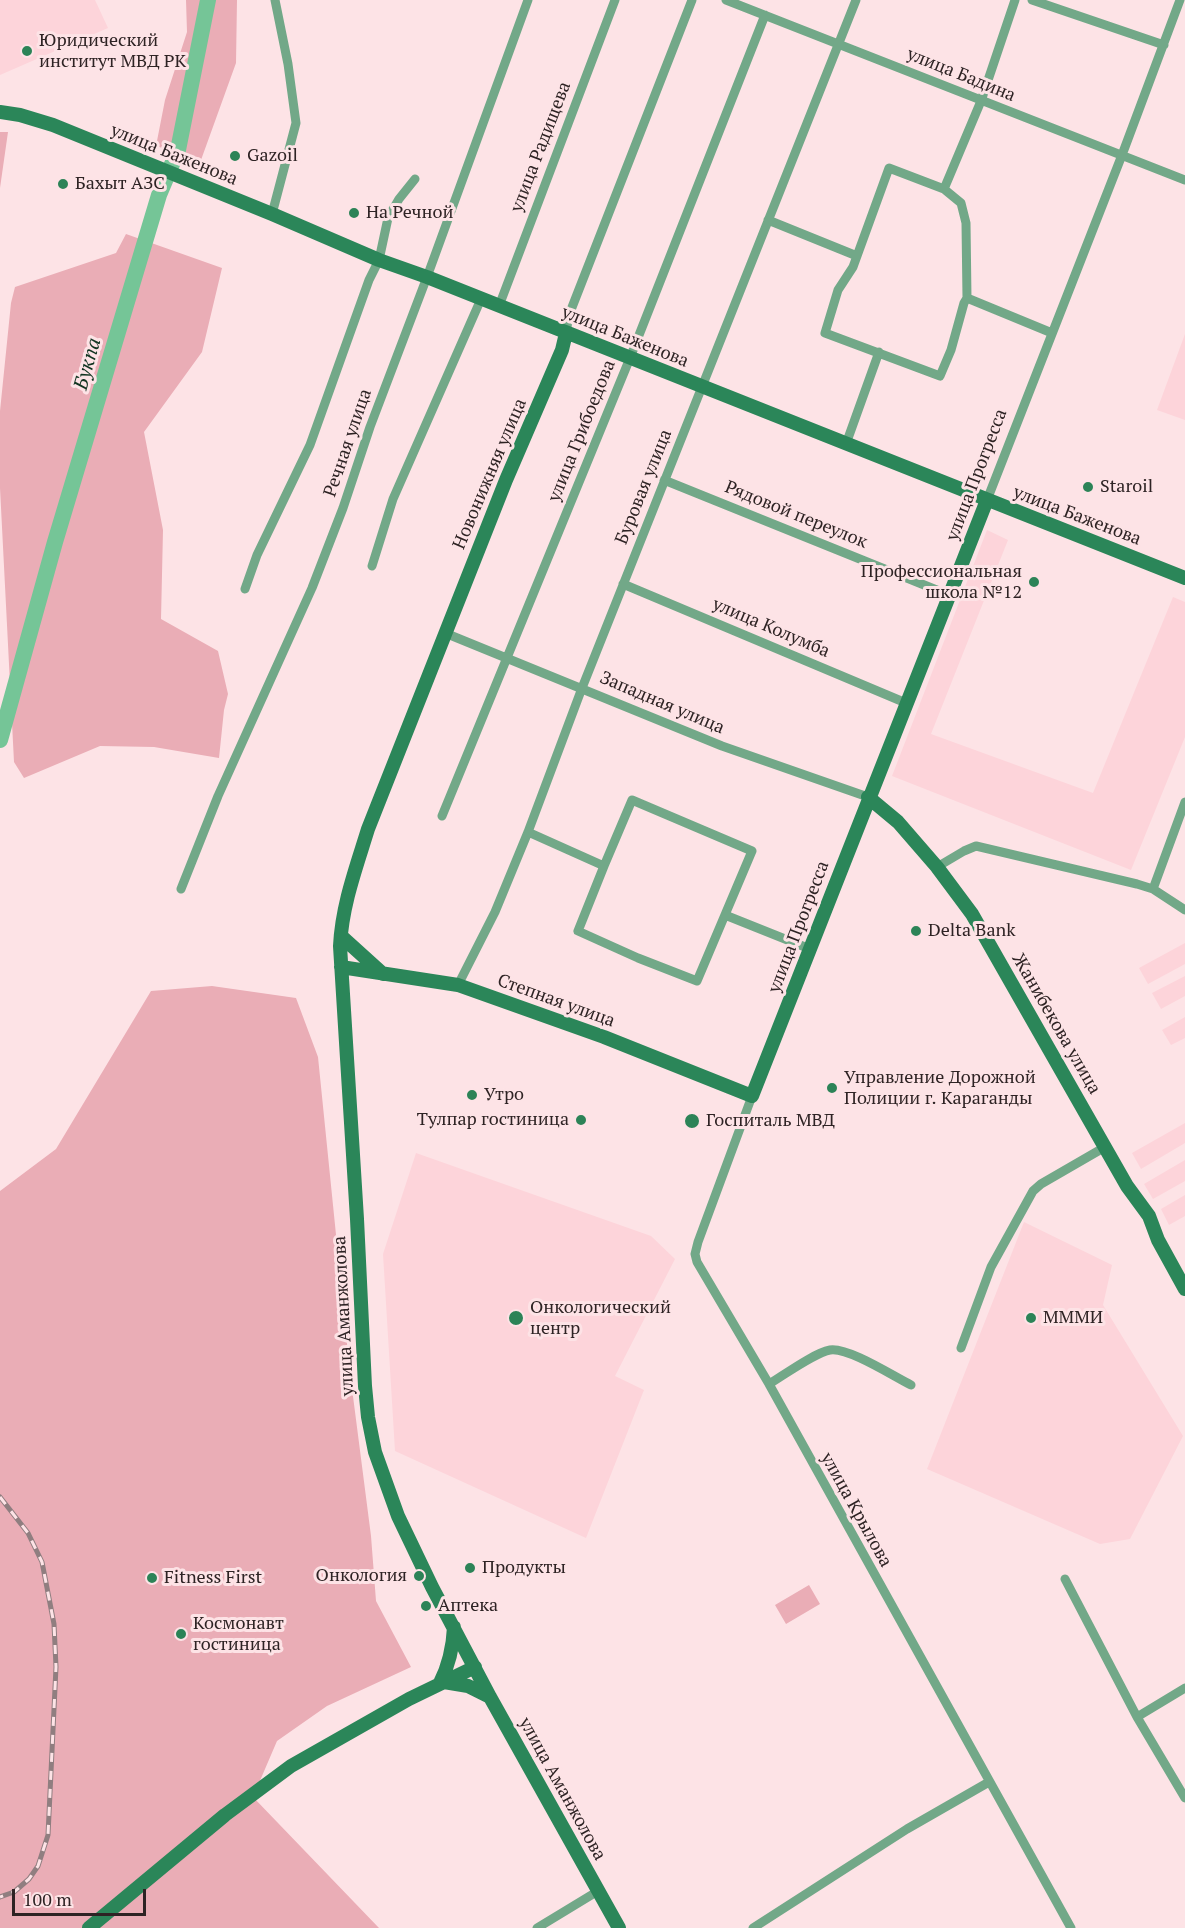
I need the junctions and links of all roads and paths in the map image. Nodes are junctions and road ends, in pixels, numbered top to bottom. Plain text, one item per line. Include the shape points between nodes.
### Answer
1 (275, 0) edge
2 (528, 0) edge
3 (615, 0) edge
4 (692, 0) edge
5 (726, 0) edge
6 (856, 0) edge
7 (1015, 0) edge
8 (1032, 0) edge
9 (1180, 0) edge
10 (765, 15) junction
11 (838, 44) junction
12 (1164, 45) junction
13 (981, 101) junction
14 (0, 112) edge
15 (1122, 155) junction
16 (415, 179) dead end
17 (1185, 180) edge
18 (944, 189) junction
19 (272, 214) junction
20 (768, 220) junction
21 (857, 256) junction
22 (379, 260) junction
23 (427, 277) junction
24 (481, 298) junction
25 (967, 298) junction
26 (499, 306) junction
27 (566, 333) junction
28 (1052, 333) junction
29 (879, 352) junction
30 (630, 358) junction
31 (703, 387) junction
32 (846, 444) junction
33 (664, 480) junction
34 (987, 500) junction
35 (372, 566) dead end
36 (1185, 578) edge
37 (623, 584) junction
38 (245, 590) dead end
39 (949, 595) junction
40 (445, 633) junction
41 (506, 658) junction
42 (582, 688) junction
43 (906, 703) junction
44 (868, 797) junction
45 (1185, 802) edge
46 (442, 816) dead end
47 (528, 832) junction
48 (604, 866) junction
49 (937, 867) junction
50 (181, 889) dead end
51 (1153, 890) junction
52 (1185, 910) edge
53 (725, 915) junction
54 (341, 936) junction
55 (810, 949) junction
56 (342, 967) junction
57 (383, 974) junction
58 (458, 985) junction
59 (752, 1096) junction
60 (1106, 1147) junction
61 (1185, 1289) edge
62 (961, 1348) dead end
63 (769, 1384) junction
64 (911, 1385) dead end
65 (1065, 1579) dead end
66 (454, 1627) junction
67 (475, 1666) junction
68 (442, 1683) junction
69 (1185, 1688) edge
70 (490, 1697) junction
71 (1137, 1717) junction
72 (989, 1782) junction
73 (1185, 1798) edge
74 (598, 1891) junction
75 (89, 1928) edge
76 (537, 1928) edge
77 (619, 1928) edge
78 (753, 1928) edge
79 (1071, 1928) edge

1 - 19 street via 296,123
2 - 23 street, Речная улица
3 - 26 street, улица Радищева
4 - 27 street, Новонижняя улица via 569,315
5 - 10 street, улица Бадина
6 - 11 street, Буровая улица
7 - 13 street
8 - 12 street
9 - 12 street, улица Прогресса
10 - 11 street, улица Бадина
10 - 30 street, улица Грибоедова
11 - 13 street, улица Бадина
11 - 20 street, Буровая улица
12 - 15 street, улица Прогресса
13 - 15 street, улица Бадина
13 - 18 street
14 - 19 main road, улица Баженова via 53,125
15 - 17 street, улица Бадина
15 - 28 street, улица Прогресса
16 - 22 street via 388,218
18 - 21 street via 889,168
18 - 25 street via 961,204 966,223
19 - 22 main road, улица Баженова
20 - 21 street
20 - 31 street, Буровая улица
21 - 29 street via 838,290 825,333
22 - 23 main road, улица Баженова
22 - 38 street via 310,445 257,555
23 - 24 main road, улица Баженова
23 - 50 street, Речная улица via 312,588 218,796
24 - 26 main road, улица Баженова
24 - 35 street via 393,499
25 - 28 street
25 - 29 street via 940,376
26 - 27 main road, улица Баженова
27 - 30 main road, улица Баженова
27 - 40 main road, Новонижняя улица
28 - 34 street, улица Прогресса
29 - 32 street
30 - 31 main road, улица Баженова
30 - 41 street, улица Грибоедова
31 - 32 main road, улица Баженова
31 - 33 street, Буровая улица
32 - 34 main road, улица Баженова
33 - 37 street, Буровая улица
33 - 39 street, Рядовой переулок
34 - 36 main road, улица Баженова
34 - 39 main road, улица Прогресса
37 - 42 street, Буровая улица
37 - 43 street, улица Колумба
39 - 43 main road, улица Прогресса
40 - 41 street, Западная улица
40 - 54 main road, Новонижняя улица via 368,829 342,916
41 - 42 street, Западная улица
41 - 46 street, улица Грибоедова
42 - 44 street, Западная улица via 722,746
42 - 47 street, Буровая улица
43 - 44 main road, улица Прогресса
44 - 49 main road, Жанибекова улица via 898,822
44 - 55 main road, улица Прогресса
45 - 51 street
47 - 48 street
47 - 58 street, Буровая улица via 495,912
48 - 53 street via 578,931 638,958 697,981
48 - 53 street via 632,800 752,851
49 - 51 street via 976,846
49 - 60 main road, Жанибекова улица via 972,914
51 - 52 street
53 - 55 street
54 - 56 main road, Новонижняя улица
54 - 57 main road
55 - 59 main road, улица Прогресса
56 - 57 main road, Степная улица
56 - 66 main road, улица Аманжолова via 371,1436 398,1516
57 - 58 main road, Степная улица
58 - 59 main road, Степная улица
59 - 63 street, улица Крылова via 695,1254 700,1269
60 - 61 main road, Жанибекова улица via 1149,1216
60 - 62 street via 1033,1191 991,1267
63 - 64 street via 822,1352 835,1349 847,1351
63 - 72 street, улица Крылова
65 - 71 street
66 - 67 main road, улица Аманжолова
66 - 68 main road
67 - 68 main road
67 - 70 main road, улица Аманжолова
68 - 70 main road via 468,1686
68 - 75 main road via 291,1766 225,1815
69 - 71 street
70 - 74 main road, улица Аманжолова
71 - 73 street
72 - 78 street via 907,1828
72 - 79 street, улица Крылова
74 - 76 street
74 - 77 main road, улица Аманжолова

